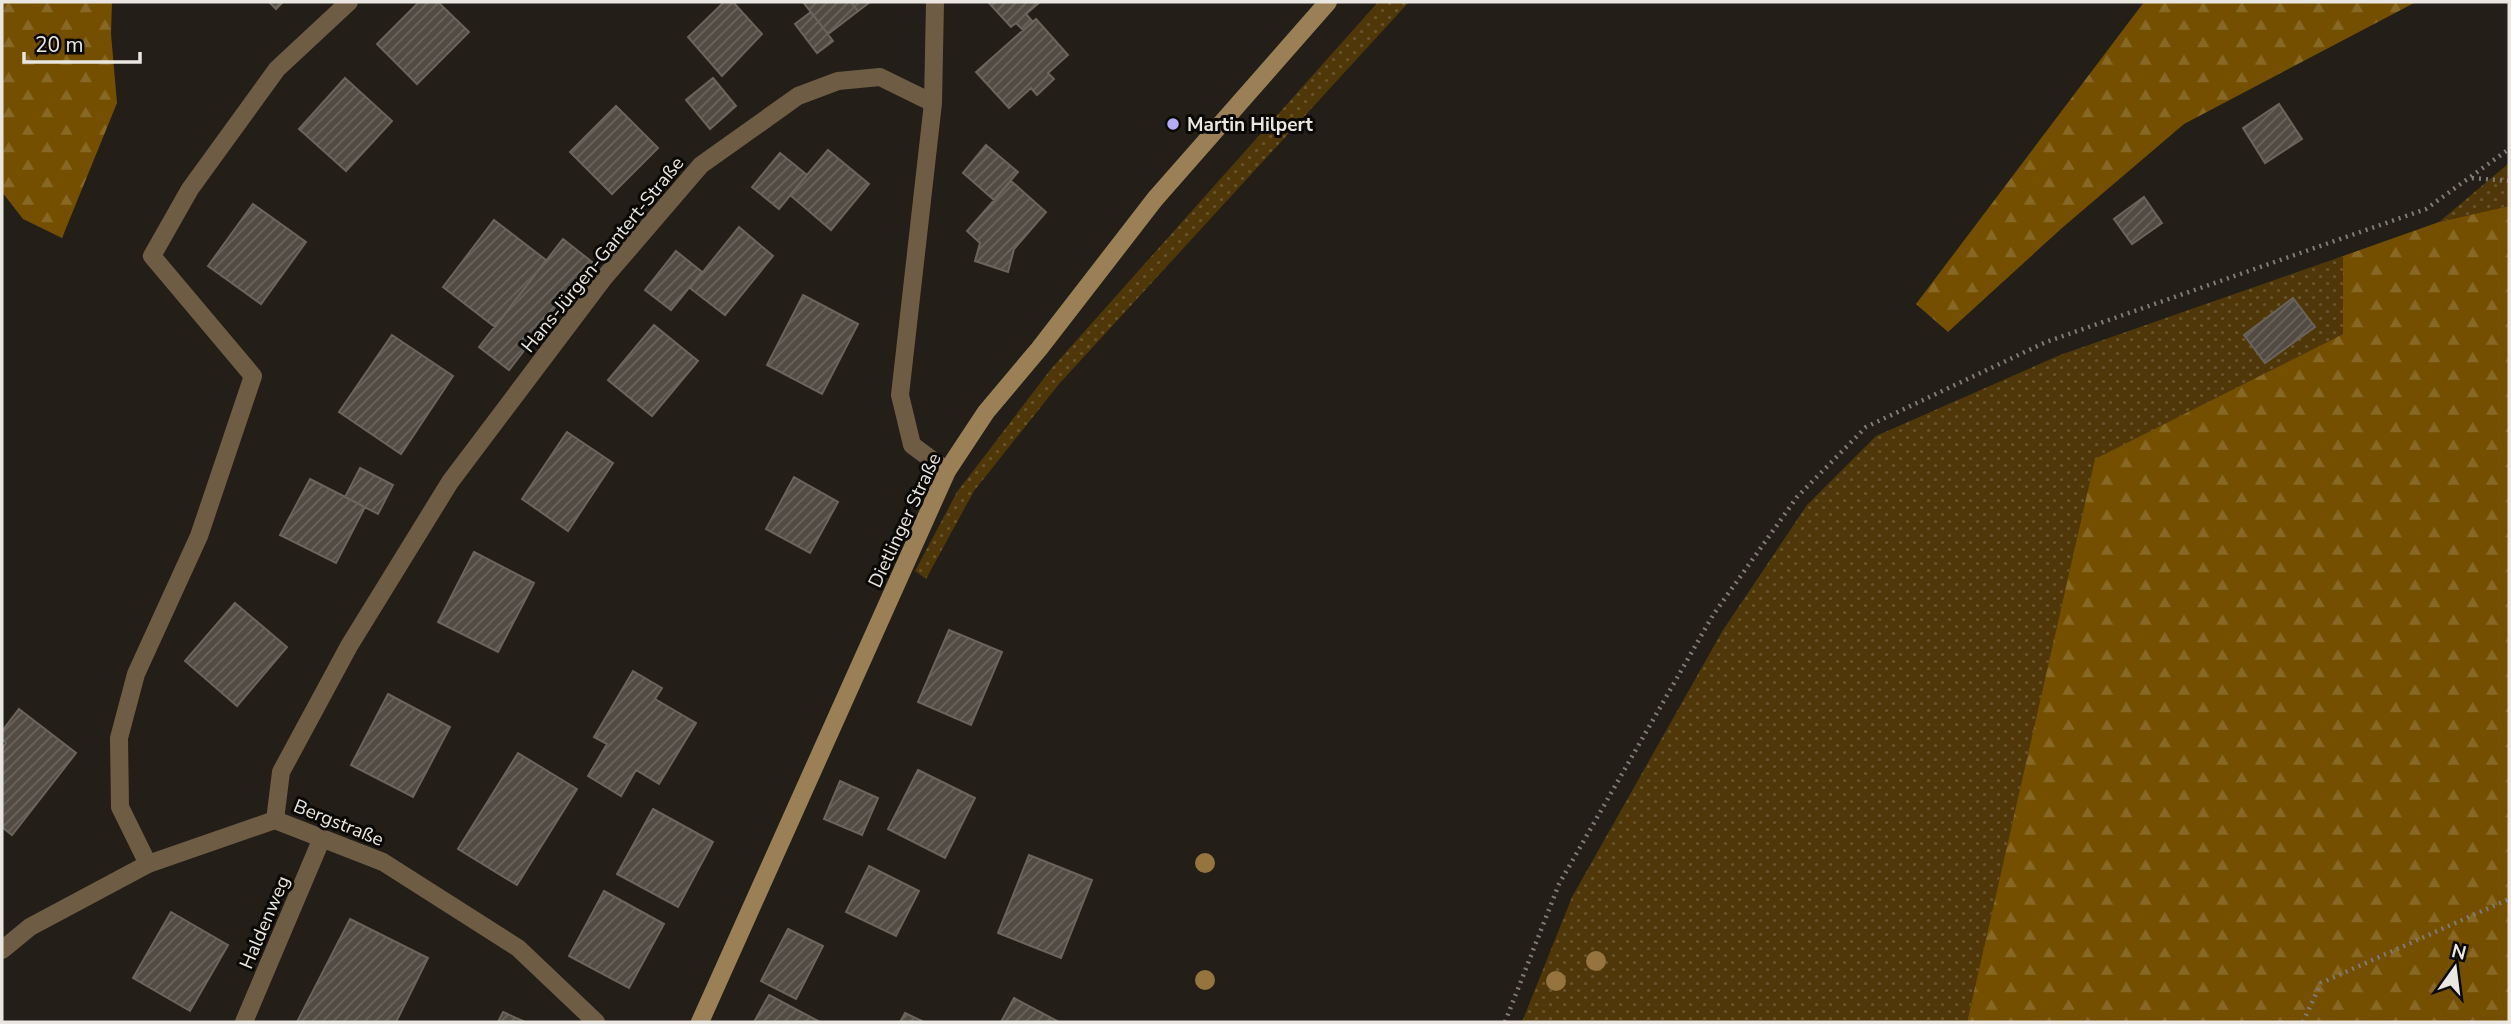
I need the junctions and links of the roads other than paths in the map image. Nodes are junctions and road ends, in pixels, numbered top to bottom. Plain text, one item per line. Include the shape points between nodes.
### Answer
1 (349, 2) edge
2 (935, 2) edge
3 (1328, 2) edge
4 (933, 103) junction
5 (947, 471) junction
6 (275, 820) junction
7 (323, 838) junction
8 (148, 864) junction
9 (2, 950) edge
10 (244, 1022) edge
11 (596, 1022) edge
12 (700, 1022) edge

1 - 8 street via 277,69 190,189 152,256 253,376 199,536 136,674 119,738 120,807
2 - 4 street
3 - 5 street, Dietlinger Straße via 1155,199 986,412
4 - 5 street via 900,395 912,445
4 - 6 street, Hans-Jürgen-Gantert-Straße via 880,78 838,81 798,96 701,164 603,279 450,482 349,646 281,772
5 - 12 street, Dietlinger Straße
6 - 7 street, Bergstraße
6 - 8 street, Bergstraße
7 - 10 street, Haldenweg
7 - 11 street, Bergstraße via 383,863 518,948
8 - 9 street, Bergstraße via 30,927

